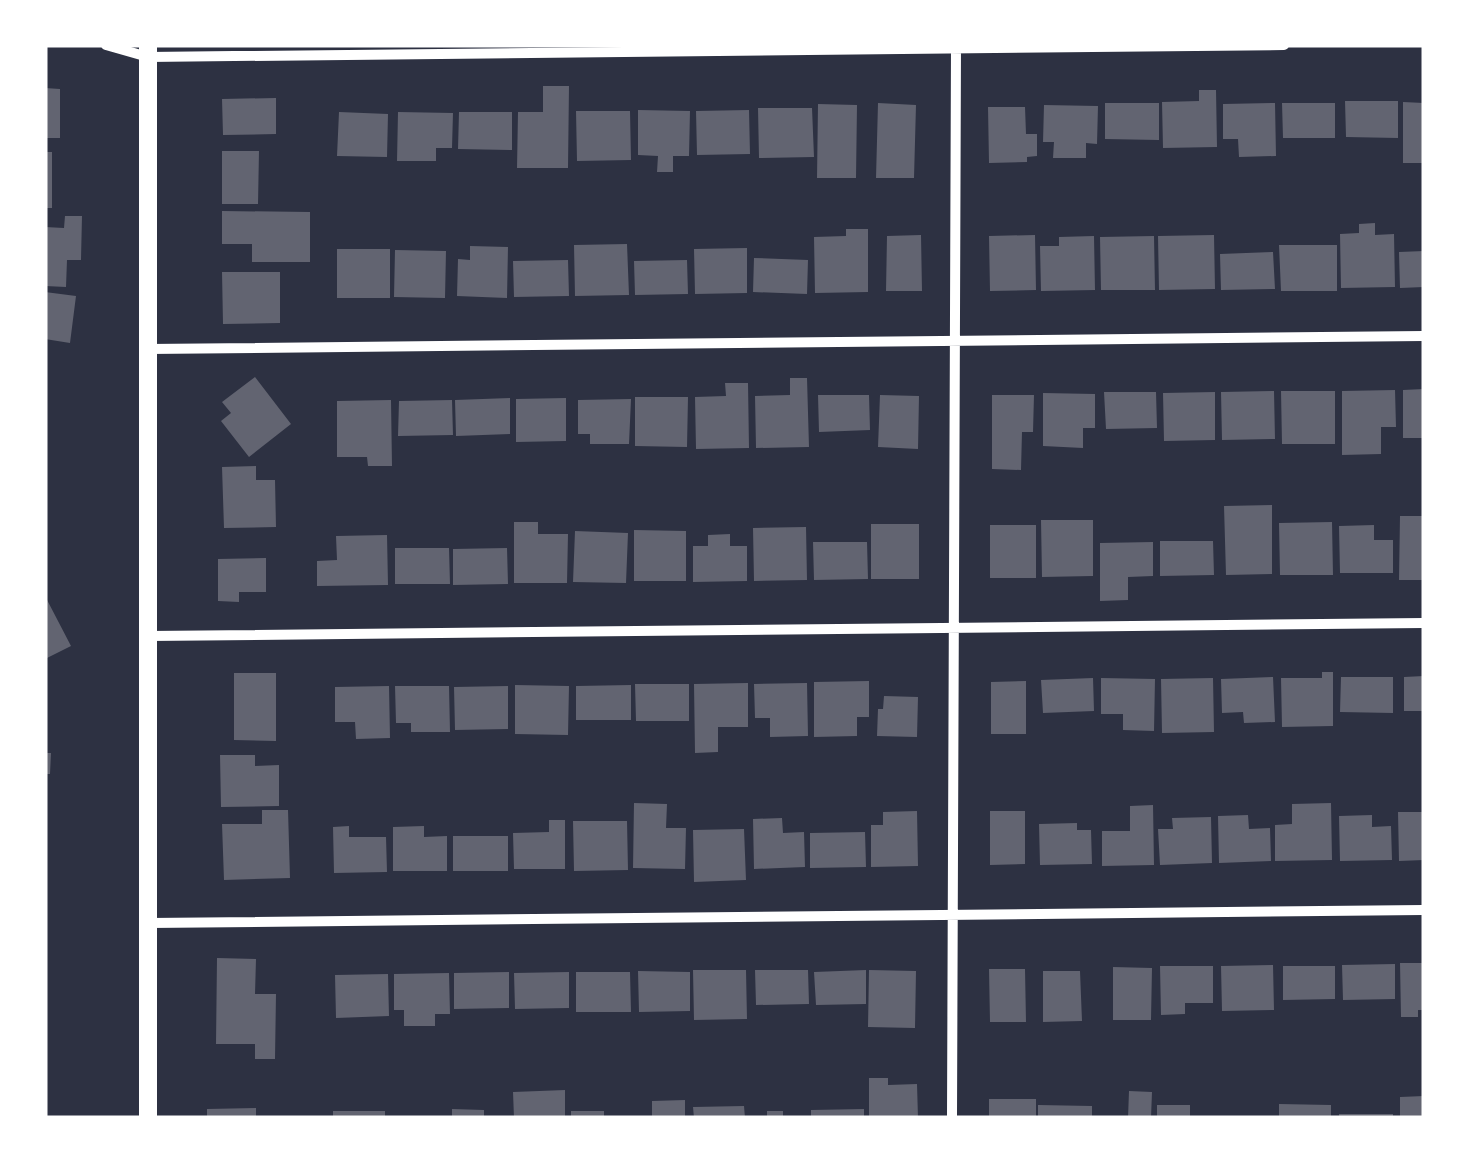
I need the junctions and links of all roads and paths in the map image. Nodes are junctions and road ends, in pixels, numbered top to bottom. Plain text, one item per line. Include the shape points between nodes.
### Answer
1 (106, 45) edge
2 (1284, 45) edge
3 (956, 47) edge
4 (148, 51) edge
5 (1424, 336) edge
6 (956, 340) junction
7 (148, 349) junction
8 (1424, 623) edge
9 (954, 628) junction
10 (149, 636) junction
11 (1424, 910) edge
12 (953, 915) junction
13 (149, 923) junction
14 (148, 1118) edge
15 (952, 1118) edge

1 - 4 street
2 - 3 street
3 - 4 street
3 - 6 street
4 - 7 main road
5 - 6 street
6 - 7 street
6 - 9 street
7 - 10 main road
8 - 9 street
9 - 10 street
9 - 12 street
10 - 13 main road
11 - 12 street
12 - 13 street
12 - 15 street
13 - 14 main road

